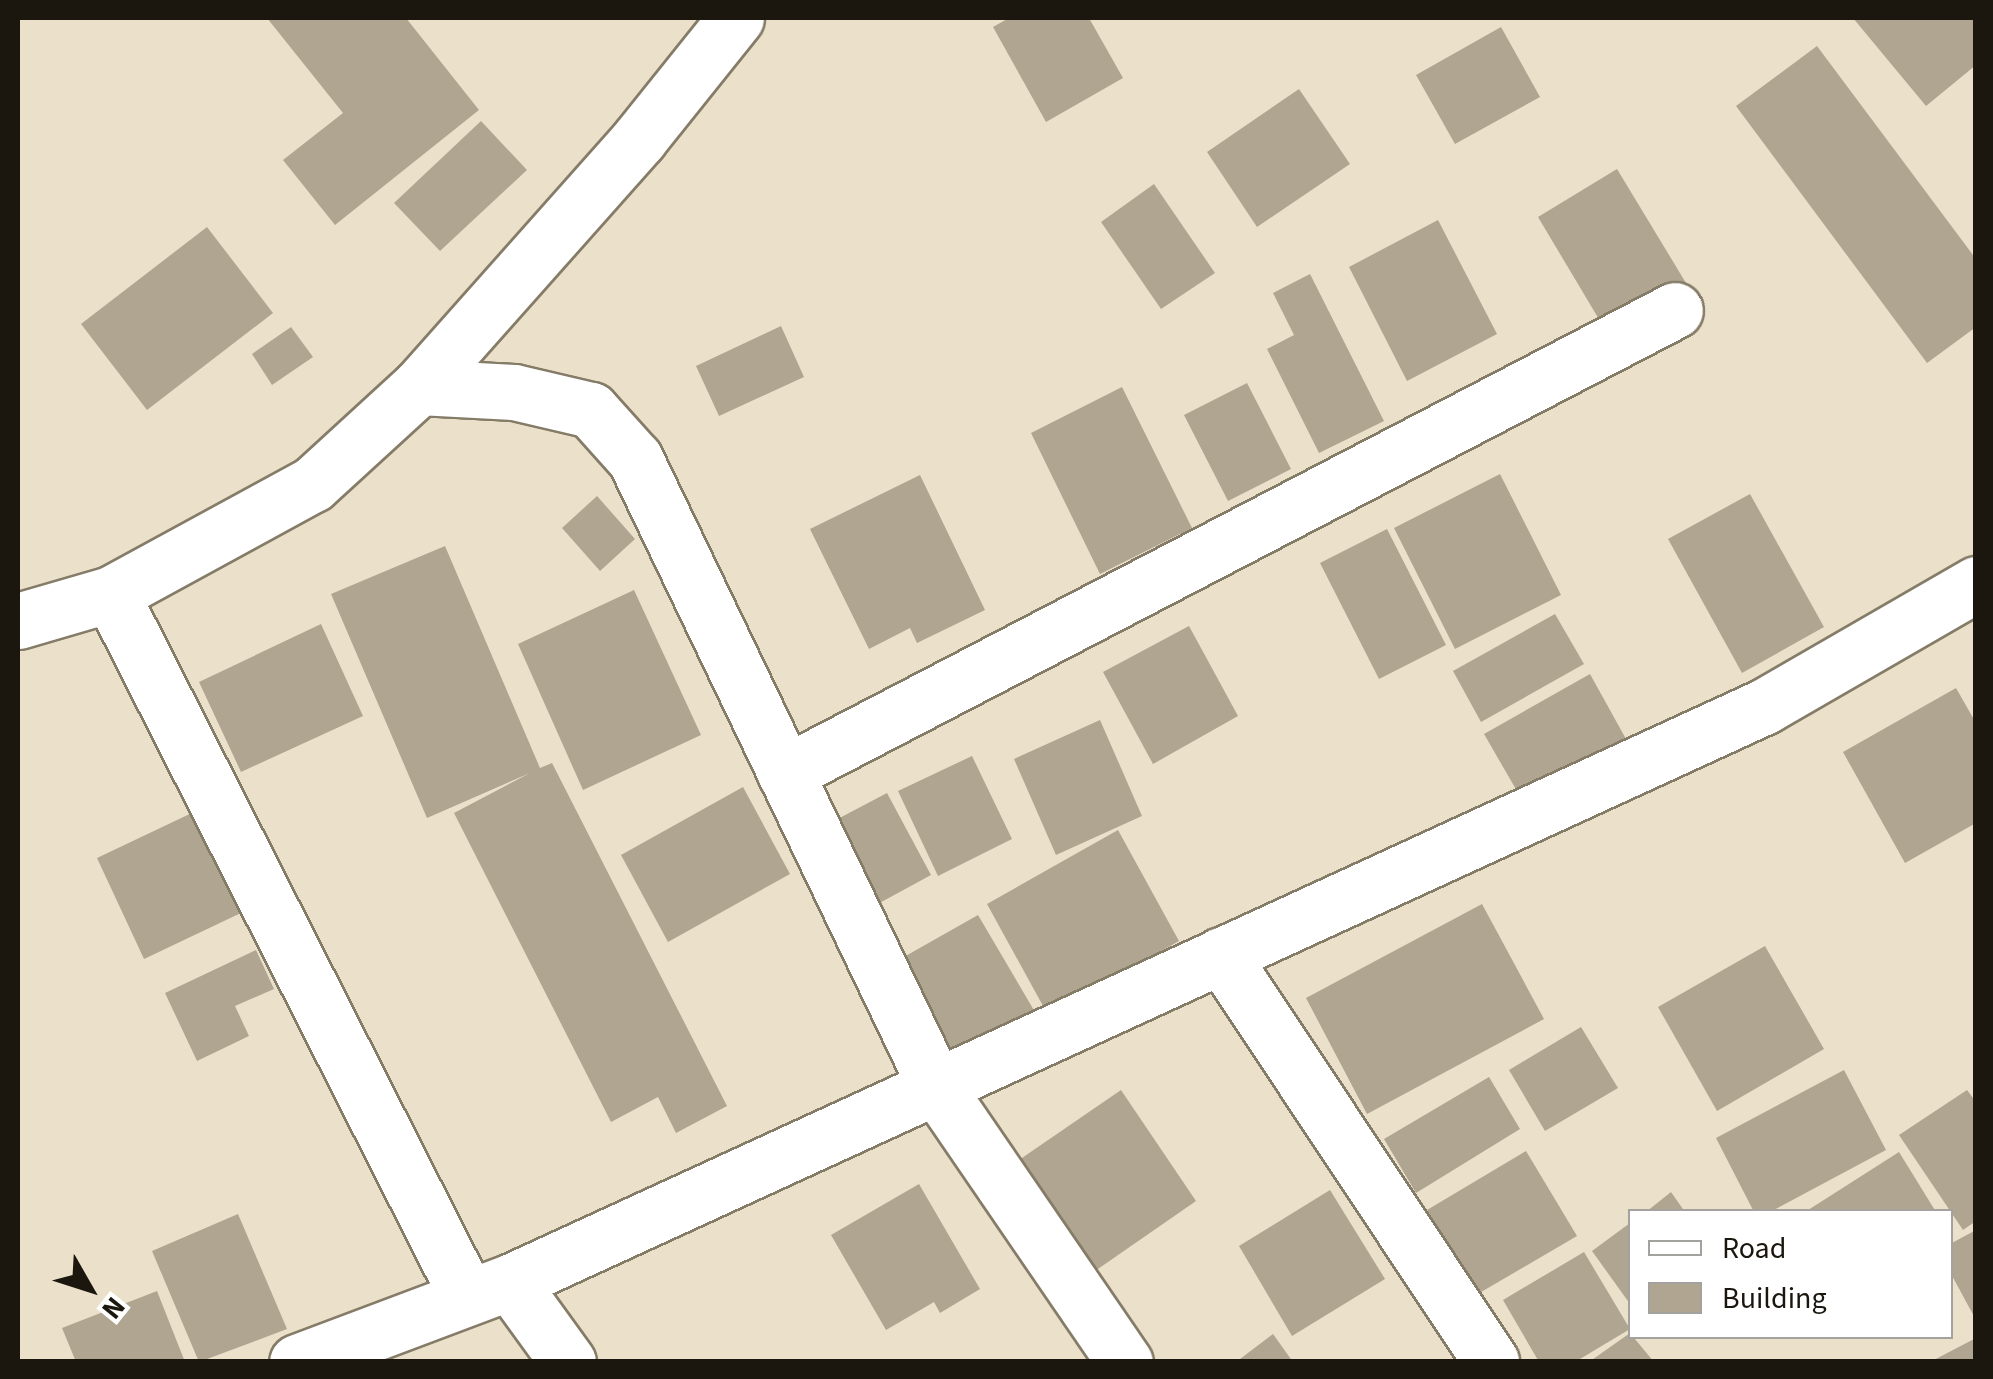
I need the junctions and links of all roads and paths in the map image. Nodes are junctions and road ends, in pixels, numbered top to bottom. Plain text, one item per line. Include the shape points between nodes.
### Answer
1 (736, 18) edge
2 (1675, 310) dead end
3 (420, 387) junction
4 (1976, 584) edge
5 (110, 594) junction
6 (18, 621) edge
7 (785, 773) junction
8 (1221, 955) junction
9 (935, 1086) junction
10 (489, 1289) junction
11 (297, 1362) edge
12 (568, 1362) edge
13 (1125, 1362) edge
14 (1491, 1362) edge

1 - 3 street via 639,139
2 - 7 street
3 - 5 street via 313,484
3 - 7 street via 514,392 591,410 616,434 635,460
4 - 8 street via 1782,698
5 - 6 street
5 - 10 street
7 - 9 street
8 - 9 street
8 - 14 street
9 - 10 street
9 - 13 street
10 - 11 street
10 - 12 street

